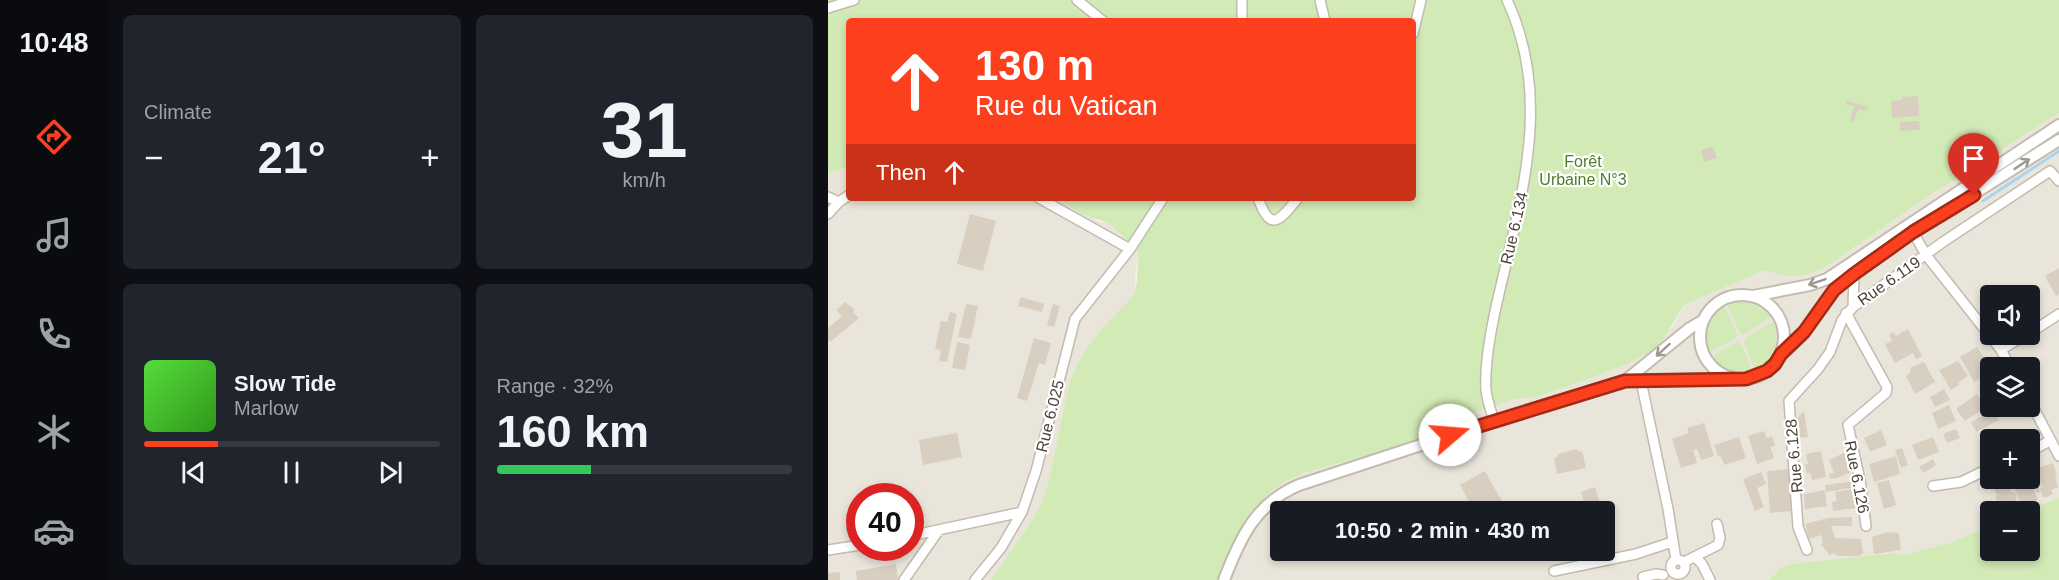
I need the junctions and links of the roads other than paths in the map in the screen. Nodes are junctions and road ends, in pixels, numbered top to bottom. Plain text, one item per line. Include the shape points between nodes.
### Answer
1 (854, 0) edge
2 (1077, 0) edge
3 (1242, 0) edge
4 (1320, 0) edge
5 (1421, 0) edge
6 (1507, 0) edge
7 (828, 8) edge
8 (1099, 18) edge
9 (1242, 18) edge
10 (1324, 18) edge
11 (1416, 21) edge
12 (2059, 125) edge
13 (2059, 140) edge
14 (2059, 164) edge
15 (2050, 171) junction
16 (2059, 181) edge
17 (828, 197) edge
18 (846, 197) edge
19 (1044, 201) edge
20 (1161, 201) edge
21 (1259, 201) edge
22 (1296, 201) edge
23 (839, 202) junction
24 (828, 214) edge
25 (1913, 232) junction
26 (1128, 251) junction
27 (1926, 255) junction
28 (1854, 274) junction
29 (1753, 296) junction
30 (1850, 310) junction
31 (2059, 314) edge
32 (1702, 321) junction
33 (2040, 326) edge
34 (2009, 345) edge
35 (2001, 350) junction
36 (1781, 354) junction
37 (2005, 357) edge
38 (1735, 379) junction
39 (1625, 381) junction
40 (1641, 381) junction
41 (2038, 417) edge
42 (1494, 421) junction
43 (2049, 441) junction
44 (2040, 446) edge
45 (2059, 456) edge
46 (1980, 473) edge
47 (1933, 486) dead end
48 (1022, 512) junction
49 (1717, 524) dead end
50 (1866, 526) dead end
51 (939, 530) junction
52 (924, 533) edge
53 (1672, 542) junction
54 (846, 547) edge
55 (828, 550) edge
56 (1807, 550) dead end
57 (1695, 556) junction
58 (1680, 561) junction
59 (1554, 571) dead end
60 (1665, 575) edge
61 (1643, 577) dead end
62 (904, 580) edge
63 (975, 580) edge
64 (1224, 580) edge
65 (1710, 580) edge

1 - 7 street
2 - 8 street
3 - 9 street
4 - 10 street
5 - 11 street
6 - 42 street, Rue 6.134 via 1524,46 1531,113 1520,207 1497,302 1488,362 1486,390
12 -> 29 street via 1827,279
25 -> 13 street
14 - 15 street, Rue 6.119
15 - 16 street
15 - 27 street, Rue 6.119
17 - 23 street
18 - 23 street
19 - 26 street
20 - 26 street, Rue 6.025
21 - 22 street via 1264,213 1276,220
23 - 24 street
25 - 27 street
25 - 28 street
26 - 48 street, Rue 6.025 via 1075,319
27 - 30 street, Rue 6.119
27 - 35 street
28 - 30 street, Rue 6.128
28 - 36 street via 1834,290 1804,332
29 - 32 street via 1723,298
29 - 36 street via 1771,305 1779,316 1784,328
30 - 50 street, Rue 6.126 via 1887,387 1886,393 1848,425
30 - 56 street, Rue 6.128 via 1830,352 1789,401 1798,527
31 - 33 street
32 - 38 street via 1700,339 1705,357 1723,375
32 -> 39 street
34 - 35 street
35 - 37 street
36 - 38 street via 1757,377
38 - 40 street
39 - 40 street
39 - 42 street
40 - 53 street
41 - 43 street
42 - 64 street via 1280,494 1253,521
43 - 44 street
43 - 45 street
46 - 47 street via 1961,482
48 - 51 street
48 - 63 street, Rue 6.025 via 1001,548
49 - 57 street via 1718,545
51 - 52 street
51 - 62 street
53 - 58 street
53 - 59 street via 1636,554
54 - 55 street
57 - 58 street
57 - 65 street
58 - 60 street via 1671,564
60 - 61 street

